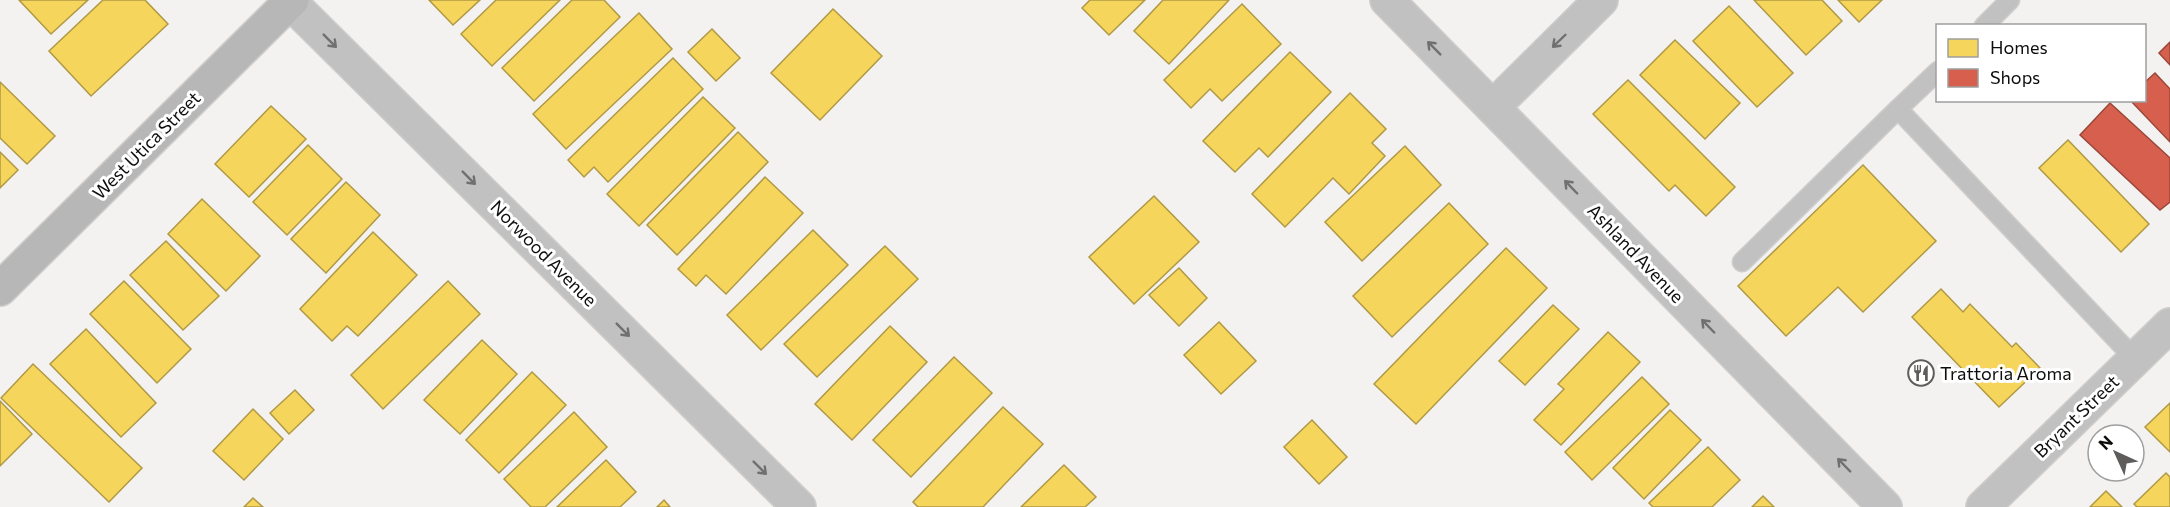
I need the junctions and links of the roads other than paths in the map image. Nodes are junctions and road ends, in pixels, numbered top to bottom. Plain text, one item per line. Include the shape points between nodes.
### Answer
1 (1387, 0) edge
2 (1601, 0) edge
3 (2010, 0) edge
4 (290, 1) edge
5 (1986, 24) edge
6 (1936, 73) edge
7 (1492, 106) junction
8 (1898, 109) junction
9 (1742, 262) dead end
10 (0, 289) edge
11 (2170, 325) edge
12 (2135, 359) junction
13 (799, 507) edge
14 (1885, 507) edge
15 (1983, 507) edge

7 -> 1 street, Ashland Avenue
2 -> 7 street
3 - 5 lane
4 - 10 street, West Utica Street
4 -> 13 street, Norwood Avenue
6 - 8 lane
14 -> 7 street, Ashland Avenue
8 - 9 lane
8 - 12 lane
11 - 12 street, Bryant Street
12 - 15 street, Bryant Street

